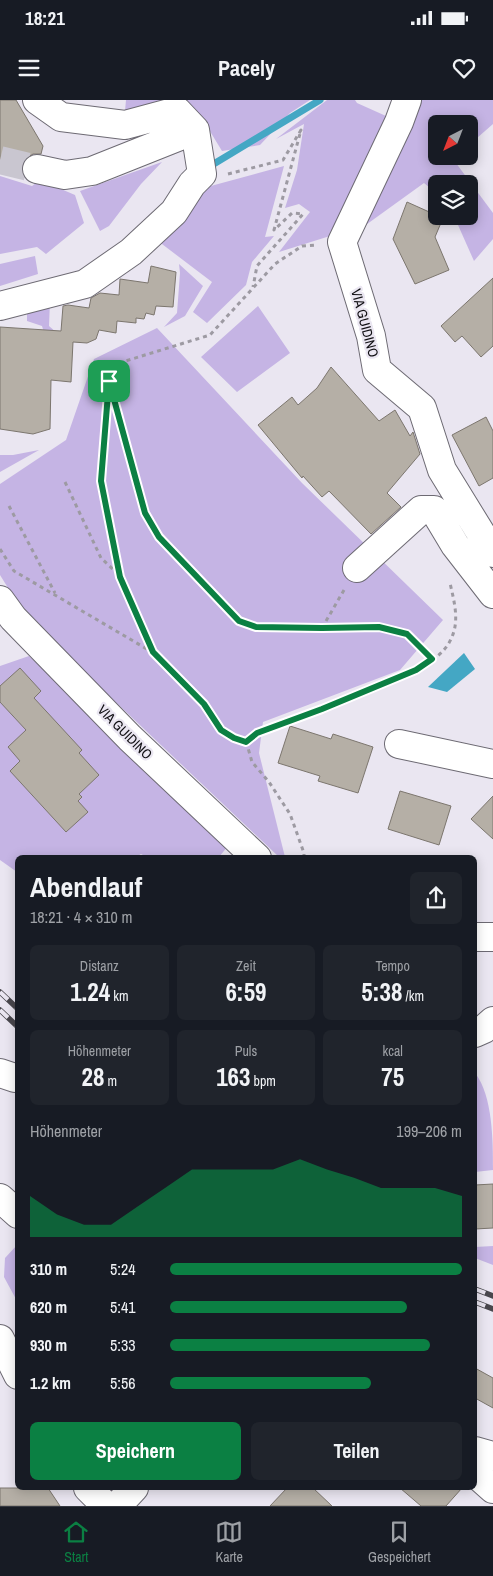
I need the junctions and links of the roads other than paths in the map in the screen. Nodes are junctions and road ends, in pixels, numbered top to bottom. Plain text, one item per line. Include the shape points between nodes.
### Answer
1 (37, 100) edge
2 (407, 100) edge
3 (195, 130) junction
4 (37, 169) tunnel mouth
5 (11, 304) edge
6 (0, 318) edge
7 (493, 553) edge
8 (357, 568) road end
9 (493, 594) edge
10 (0, 600) edge
11 (399, 744) dead end
12 (493, 764) edge
13 (254, 855) edge
14 (0, 1198) edge
15 (15, 1211) edge
16 (0, 1340) edge
17 (15, 1369) edge
18 (477, 1452) edge
19 (493, 1456) edge
20 (477, 1475) edge
21 (493, 1489) edge
22 (90, 1490) edge
23 (132, 1490) edge
24 (106, 1506) edge
25 (116, 1506) edge

1 - 3 street via 61,118 125,125 178,111
2 - 7 street, VIA GUIDINO via 342,242 371,336 377,370 422,408 442,470
3 - 4 street via 92,170 64,175
3 - 5 street via 202,174 174,212 131,252 86,284
5 - 6 street via 13,319
8 - 9 street via 421,510 434,510 455,545
10 - 13 street, VIA GUIDINO via 130,738
11 - 12 street
14 - 15 street
16 - 17 street
18 - 19 street
20 - 21 street
22 - 24 street
23 - 25 street

